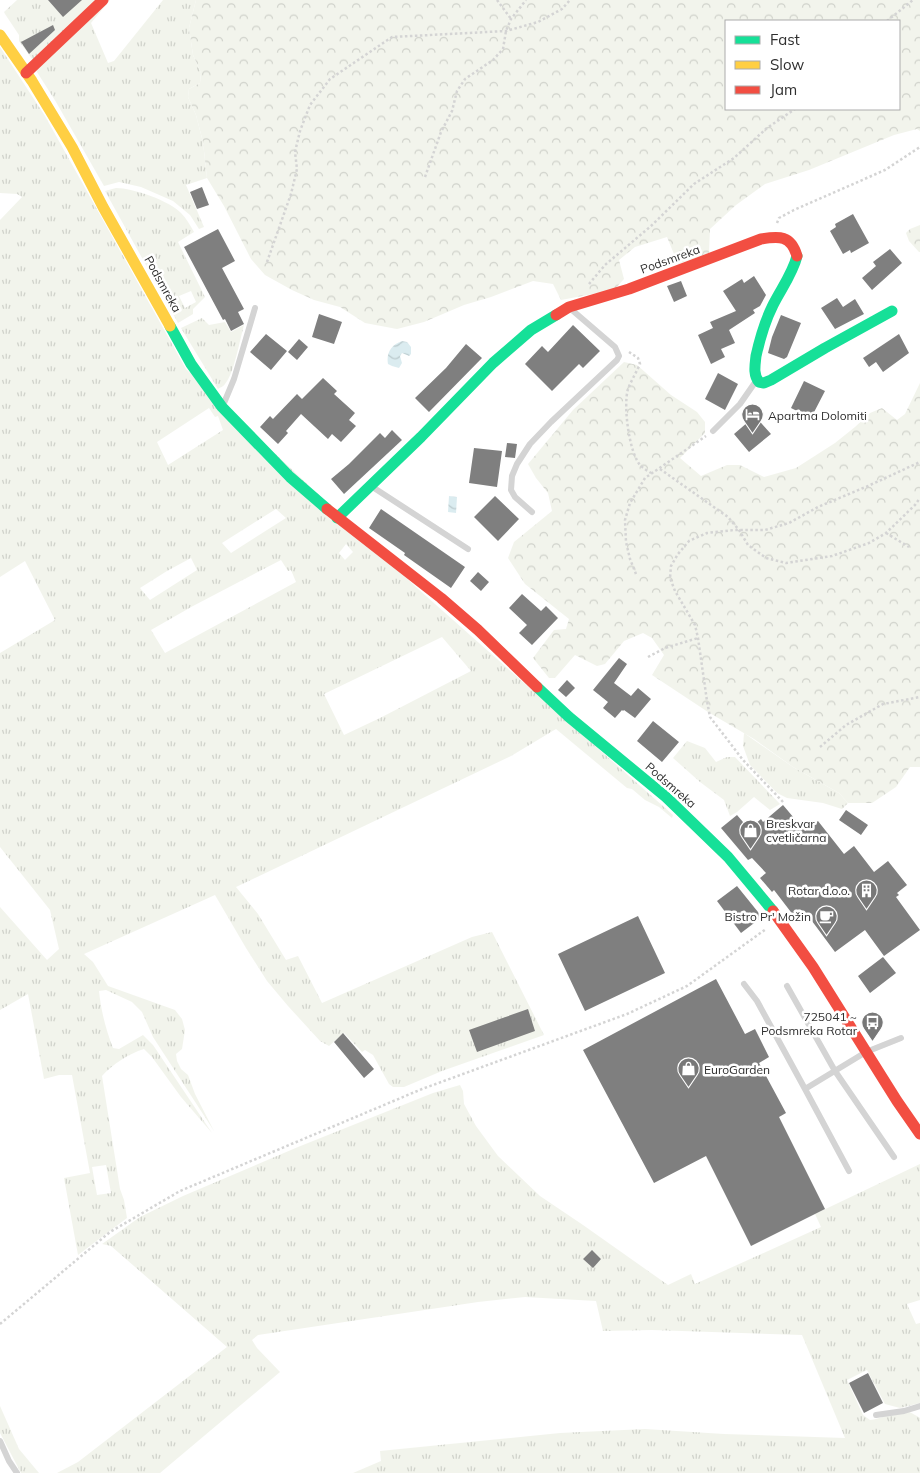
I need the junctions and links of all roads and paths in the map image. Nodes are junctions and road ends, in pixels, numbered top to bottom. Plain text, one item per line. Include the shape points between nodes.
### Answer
1 (103, 0) edge
2 (497, 0) edge
3 (526, 0) edge
4 (570, 0) edge
5 (914, 0) edge
6 (511, 19) junction
7 (888, 20) edge
8 (506, 31) junction
9 (0, 35) edge
10 (26, 73) junction
11 (794, 110) edge
12 (920, 146) edge
13 (425, 177) dead end
14 (774, 236) junction
15 (267, 262) dead end
16 (592, 280) dead end
17 (569, 307) junction
18 (255, 308) dead end
19 (892, 311) dead end
20 (615, 347) junction
21 (757, 380) junction
22 (222, 407) junction
23 (713, 431) joint
24 (920, 462) edge
25 (660, 468) junction
26 (651, 473) junction
27 (370, 486) junction
28 (920, 498) edge
29 (532, 512) dead end
30 (337, 518) junction
31 (739, 530) junction
32 (886, 533) junction
33 (909, 547) dead end
34 (468, 550) dead end
35 (636, 574) dead end
36 (698, 638) junction
37 (648, 657) dead end
38 (920, 697) edge
39 (820, 747) dead end
40 (784, 802) dead end
41 (779, 919) junction
42 (744, 984) dead end
43 (787, 986) dead end
44 (901, 1038) dead end
45 (866, 1052) junction
46 (836, 1071) junction
47 (805, 1089) junction
48 (897, 1101) junction
49 (912, 1112) dead end
50 (920, 1134) edge
51 (894, 1157) dead end
52 (849, 1171) dead end
53 (0, 1324) edge
54 (920, 1406) edge
55 (876, 1415) dead end
56 (0, 1441) edge
57 (17, 1473) edge

1 - 10 street
2 - 6 path
3 - 6 path
4 - 8 path via 562,9 538,22
5 - 7 path
6 - 8 path
8 - 13 path via 503,48 493,60 465,79 457,91
8 - 15 path via 392,38 330,78 310,105 300,131 292,194
9 - 10 street, Podsmreka
10 - 22 street, Podsmreka via 72,147 191,364
11 - 16 path via 767,128 734,158 694,184
12 - 14 path via 885,170 779,218
14 - 17 street, Podsmreka via 629,289
14 - 21 street via 791,242 797,257 765,321 755,361
17 - 20 lane
17 - 27 street, Podsmreka via 531,330 493,363
18 - 22 lane via 234,379
19 - 21 street via 772,380 760,383
20 - 26 path via 628,351 638,358 640,364 627,391 627,420 635,457
20 - 29 lane via 619,352 617,360 530,444 518,464 512,476 511,490
21 - 23 lane via 740,404
22 - 30 street, Podsmreka via 290,477
23 - 25 path
24 - 31 path via 789,523 766,530
25 - 26 path
25 - 31 path via 728,517
26 - 35 path via 635,493 625,520 626,542
27 - 30 street, Podsmreka
27 - 34 lane
28 - 32 path
30 - 41 street, Podsmreka via 456,611 569,717 685,814 728,857
31 - 32 path via 748,545 766,558 786,562 832,556 869,543
31 - 36 path via 707,533 689,541 671,566 670,578 695,625
32 - 33 path
36 - 37 path
36 - 40 path via 710,717 743,760
38 - 39 path via 883,704 846,725
41 - 45 street, Podsmreka
41 - 53 path via 687,986 627,1014 422,1089 180,1191 110,1232
42 - 47 lane via 757,1001
43 - 46 lane
44 - 45 lane
45 - 46 lane
45 - 48 street, Podsmreka
46 - 47 lane
46 - 51 lane
47 - 52 lane
48 - 49 lane
48 - 50 street, Podsmreka
54 - 55 lane
56 - 57 lane

